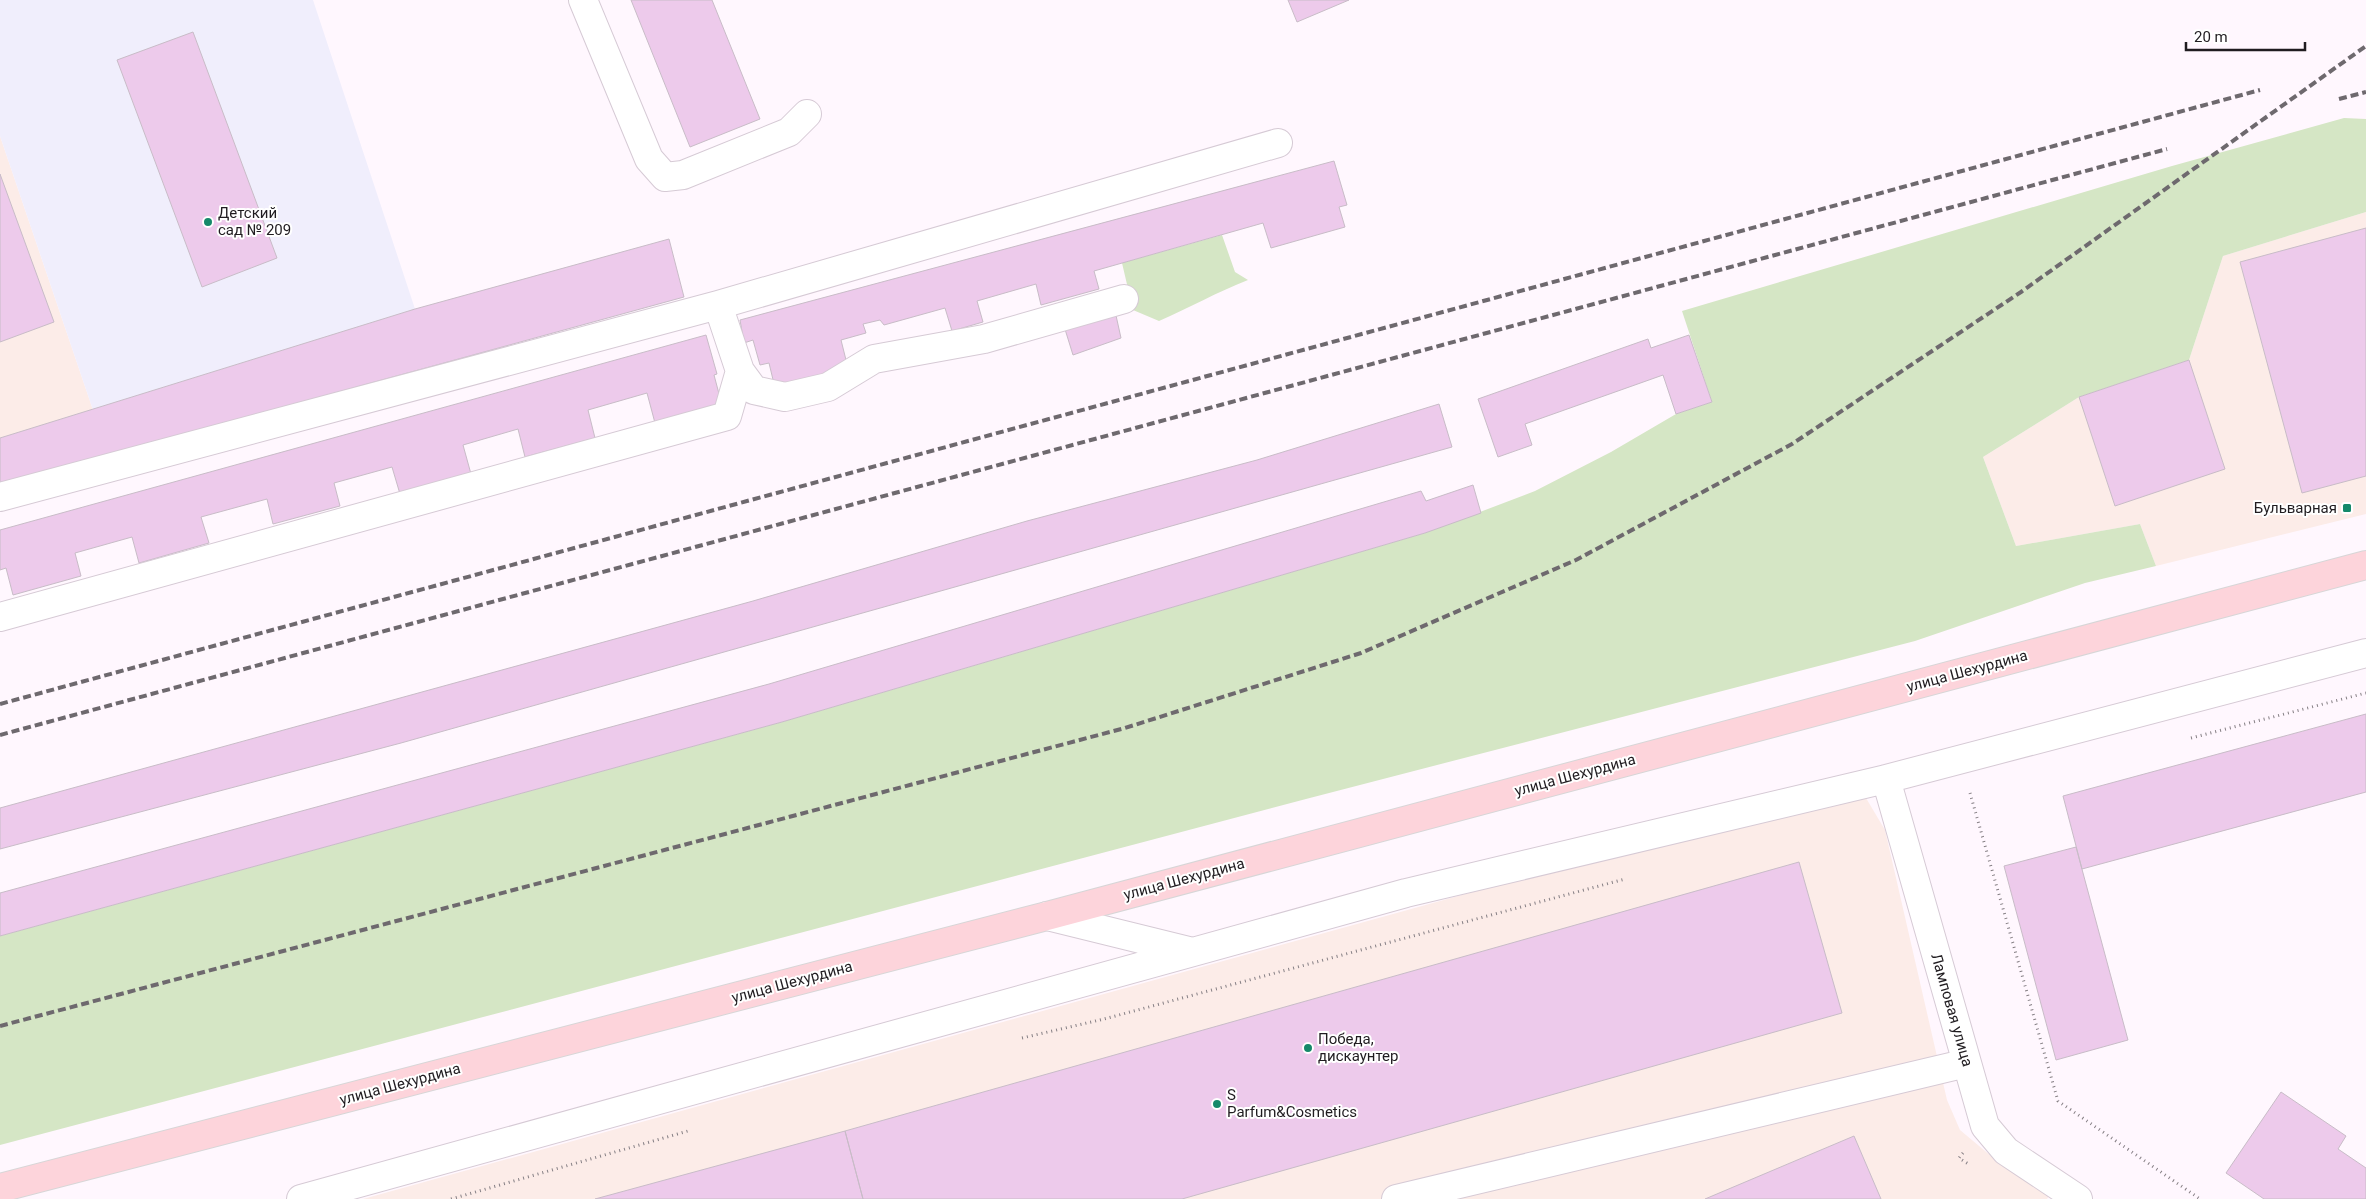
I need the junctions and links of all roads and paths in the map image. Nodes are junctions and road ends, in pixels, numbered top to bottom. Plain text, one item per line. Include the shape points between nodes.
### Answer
1 (583, 0) edge
2 (807, 114) dead end
3 (1278, 143) dead end
4 (1124, 299) dead end
5 (718, 305) junction
6 (740, 371) junction
7 (0, 497) edge
8 (2366, 565) edge
9 (0, 617) edge
10 (2366, 653) edge
11 (2366, 693) edge
12 (2184, 740) dead end
13 (1886, 779) junction
14 (1979, 791) dead end
15 (1970, 793) junction
16 (1961, 795) dead end
17 (1631, 878) dead end
18 (1048, 916) junction
19 (1191, 952) junction
20 (1018, 1039) dead end
21 (1967, 1062) junction
22 (696, 1128) dead end
23 (0, 1188) edge
24 (301, 1199) edge
25 (451, 1199) edge
26 (1396, 1199) edge
27 (2078, 1199) edge
28 (2200, 1199) edge

1 - 2 street via 649,159 665,177 683,175 789,132
3 - 5 street
4 - 6 street via 984,339 874,359 828,387 785,396 754,390
5 - 6 street
5 - 7 street
6 - 9 street via 727,416
8 - 18 main road, улица Шехурдина
10 - 13 street
11 - 12 path
13 - 19 street via 1406,893
13 - 21 street, Ламповая улица
14 - 15 path
15 - 16 path
15 - 28 path via 2058,1101
17 - 20 path via 1104,1019
18 - 19 street
18 - 23 main road, улица Шехурдина
19 - 24 street
21 - 26 street
21 - 27 street, Ламповая улица via 1985,1126 2006,1151
22 - 25 path

